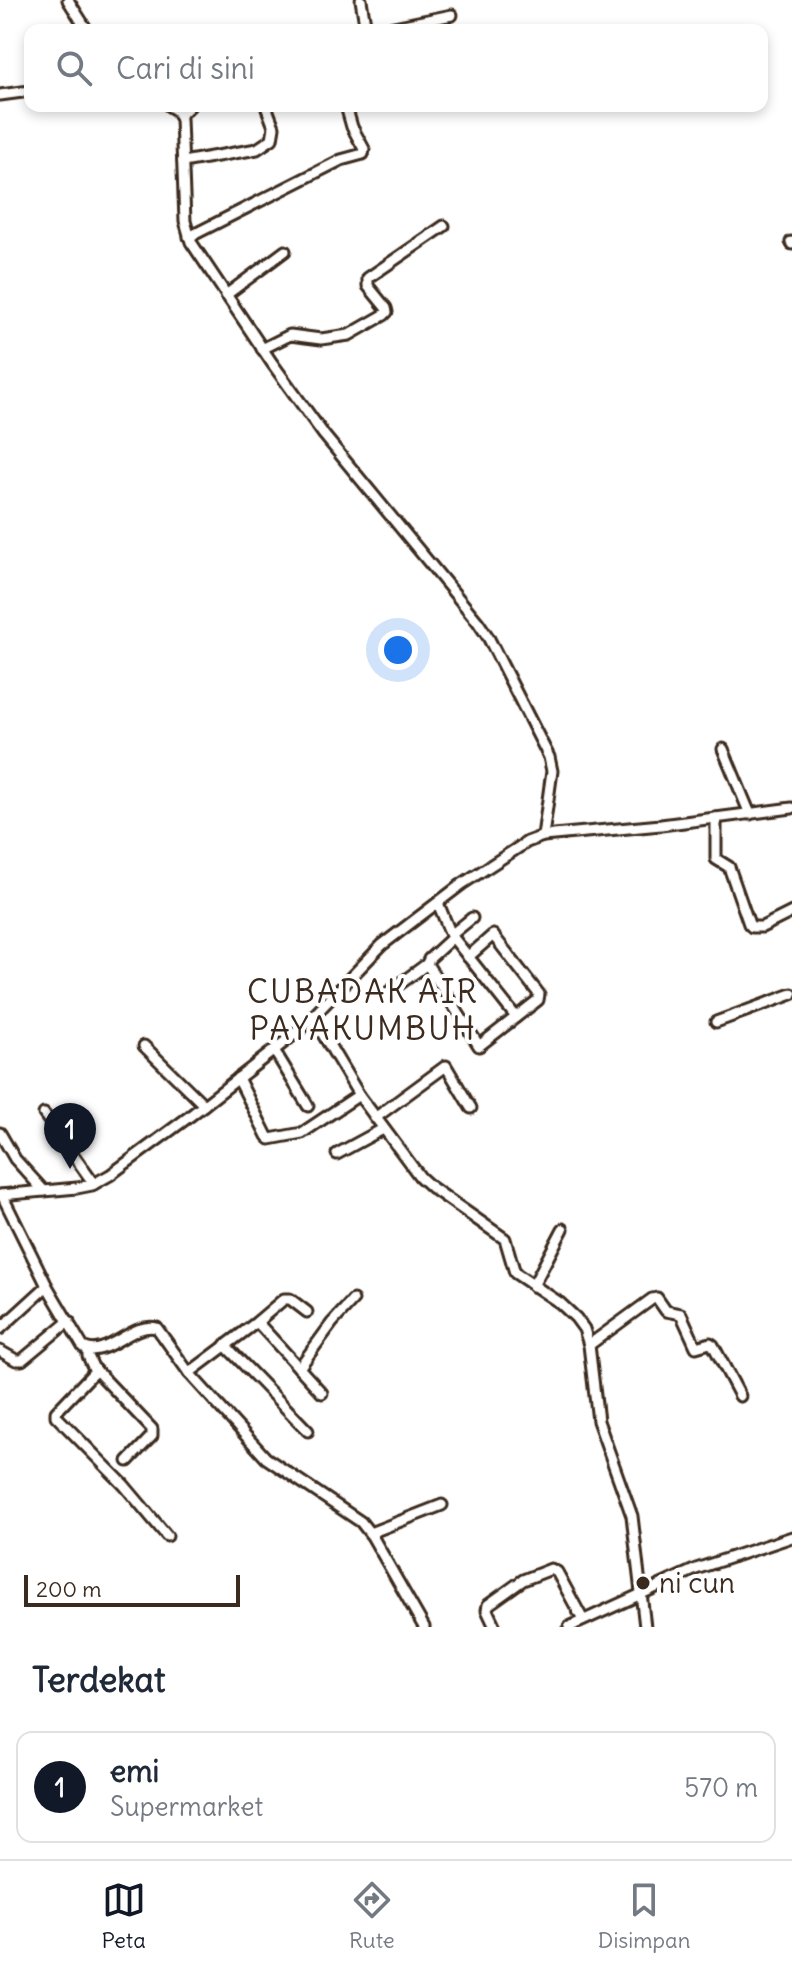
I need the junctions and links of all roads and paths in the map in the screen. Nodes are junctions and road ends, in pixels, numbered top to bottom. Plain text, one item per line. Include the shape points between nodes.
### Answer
1 (68, 0) edge
2 (361, 0) edge
3 (452, 15) dead end
4 (83, 24) edge
5 (365, 24) edge
6 (408, 24) edge
7 (24, 92) edge
8 (0, 95) edge
9 (175, 112) edge
10 (268, 112) edge
11 (348, 112) edge
12 (183, 162) junction
13 (444, 226) dead end
14 (189, 237) junction
15 (285, 251) dead end
16 (226, 295) junction
17 (262, 349) junction
18 (723, 749) dead end
19 (792, 808) edge
20 (750, 814) junction
21 (716, 818) junction
22 (543, 836) junction
23 (438, 903) junction
24 (792, 912) edge
25 (472, 918) dead end
26 (452, 936) junction
27 (468, 957) junction
28 (427, 964) junction
29 (386, 994) dead end
30 (792, 994) edge
31 (312, 1016) junction
32 (516, 1017) junction
33 (716, 1022) dead end
34 (144, 1046) dead end
35 (274, 1050) junction
36 (238, 1078) junction
37 (359, 1095) junction
38 (204, 1105) junction
39 (308, 1106) dead end
40 (471, 1108) dead end
41 (44, 1114) dead end
42 (375, 1118) junction
43 (383, 1129) junction
44 (0, 1133) edge
45 (337, 1154) dead end
46 (94, 1184) junction
47 (44, 1191) junction
48 (1, 1195) edge
49 (563, 1229) dead end
50 (47, 1286) junction
51 (533, 1286) junction
52 (353, 1300) dead end
53 (307, 1312) dead end
54 (69, 1321) junction
55 (257, 1322) junction
56 (0, 1329) edge
57 (225, 1345) junction
58 (589, 1345) junction
59 (88, 1350) junction
60 (0, 1351) edge
61 (299, 1368) junction
62 (96, 1370) junction
63 (189, 1373) junction
64 (322, 1393) dead end
65 (740, 1396) dead end
66 (308, 1431) dead end
67 (128, 1461) dead end
68 (442, 1505) dead end
69 (370, 1533) junction
70 (167, 1536) dead end
71 (792, 1537) edge
72 (640, 1595) junction
73 (583, 1620) junction
74 (424, 1627) edge
75 (495, 1627) edge
76 (569, 1627) edge
77 (645, 1627) edge

1 - 4 street
2 - 5 street
3 - 6 street
7 - 8 street
9 - 12 street
10 - 12 street via 274,135 260,147
11 - 14 street via 363,154 341,160
12 - 14 street
13 - 17 street via 368,278 368,286 386,308 384,315 349,335 290,335
14 - 16 street
15 - 16 street
16 - 17 street
17 - 22 street via 324,435 482,628 549,757 552,771
18 - 20 street
19 - 20 street
20 - 21 street
21 - 22 street
21 - 24 street via 716,859 729,867 749,924 762,927
22 - 23 street via 501,858
23 - 26 street
23 - 31 street via 382,945
25 - 26 street
26 - 27 street
26 - 28 street
27 - 32 street
27 - 32 street via 493,935 539,994
28 - 29 street
28 - 32 street via 479,1046
30 - 33 street
31 - 35 street
31 - 37 street
34 - 38 street
35 - 36 street
35 - 39 street
36 - 37 street via 270,1139 302,1133
36 - 38 street
37 - 42 street
38 - 46 street
40 - 42 street via 446,1066
41 - 46 street
42 - 43 street
43 - 45 street
43 - 51 street via 425,1182 505,1239 515,1273
44 - 47 street
46 - 47 street
47 - 48 street
48 - 50 street
49 - 51 street
50 - 54 street
50 - 56 street
51 - 58 street via 576,1318
52 - 61 street
53 - 55 street via 285,1298
54 - 59 street
54 - 60 street via 22,1360
55 - 57 street
55 - 61 street
57 - 63 street
57 - 66 street
58 - 65 street via 657,1298 666,1311 681,1314 696,1347 713,1345
58 - 72 street via 598,1421 632,1516
59 - 62 street
59 - 63 street via 153,1326
61 - 64 street
62 - 67 street via 152,1429 152,1436
62 - 70 street via 56,1416
63 - 69 street via 266,1458 355,1516
68 - 69 street
69 - 74 street
71 - 72 street via 696,1569
72 - 73 street
72 - 77 street
73 - 75 street via 551,1569 523,1580 488,1605
73 - 76 street

